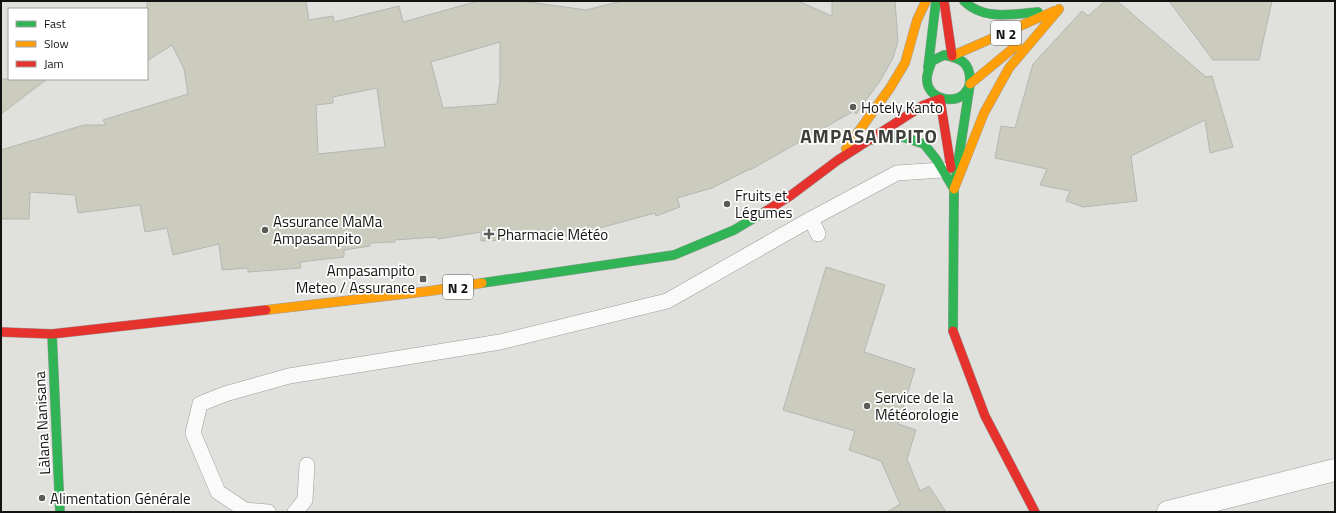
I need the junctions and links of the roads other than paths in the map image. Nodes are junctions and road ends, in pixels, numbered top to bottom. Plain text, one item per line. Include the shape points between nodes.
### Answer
1 (926, 1) edge
2 (936, 1) edge
3 (944, 1) edge
4 (964, 1) edge
5 (1062, 7) junction
6 (952, 56) junction
7 (928, 68) junction
8 (917, 78) dead end
9 (970, 84) junction
10 (940, 98) junction
11 (890, 104) dead end
12 (838, 160) junction
13 (942, 170) junction
14 (954, 189) junction
15 (811, 219) junction
16 (818, 234) dead end
17 (1, 332) edge
18 (52, 334) junction
19 (307, 465) dead end
20 (1335, 470) edge
21 (60, 512) edge
22 (268, 512) edge
23 (295, 512) edge
24 (1035, 512) edge
25 (1168, 512) edge

1 - 12 main road via 917,20 905,63
2 - 7 main road
3 - 6 main road
4 - 5 main road via 985,14 996,16
5 - 6 main road, N 2
5 - 9 main road, N 2
5 - 14 main road via 1009,68 984,113
6 - 7 main road, N 2 via 938,57
6 - 9 main road via 959,59 969,70
7 - 8 main road, N 2
7 - 10 main road via 926,82 933,95
9 - 10 main road, N 2 via 962,96 954,100
9 - 14 main road
10 - 12 main road, N 2 via 922,106
10 - 14 main road
11 - 12 main road, N 2
12 - 13 main road via 878,137 902,137 924,144
12 - 18 main road, N 2 via 790,196 740,227 674,255 430,291
13 - 14 main road
13 - 15 lane via 897,173
14 - 24 main road via 953,330 985,416
15 - 16 lane
15 - 22 lane via 667,302 500,342 289,376 225,394 200,404 193,433 218,492 245,510
17 - 18 main road, N 2
18 - 21 main road, Làlana Nanisana
19 - 23 lane via 305,500
20 - 25 street

